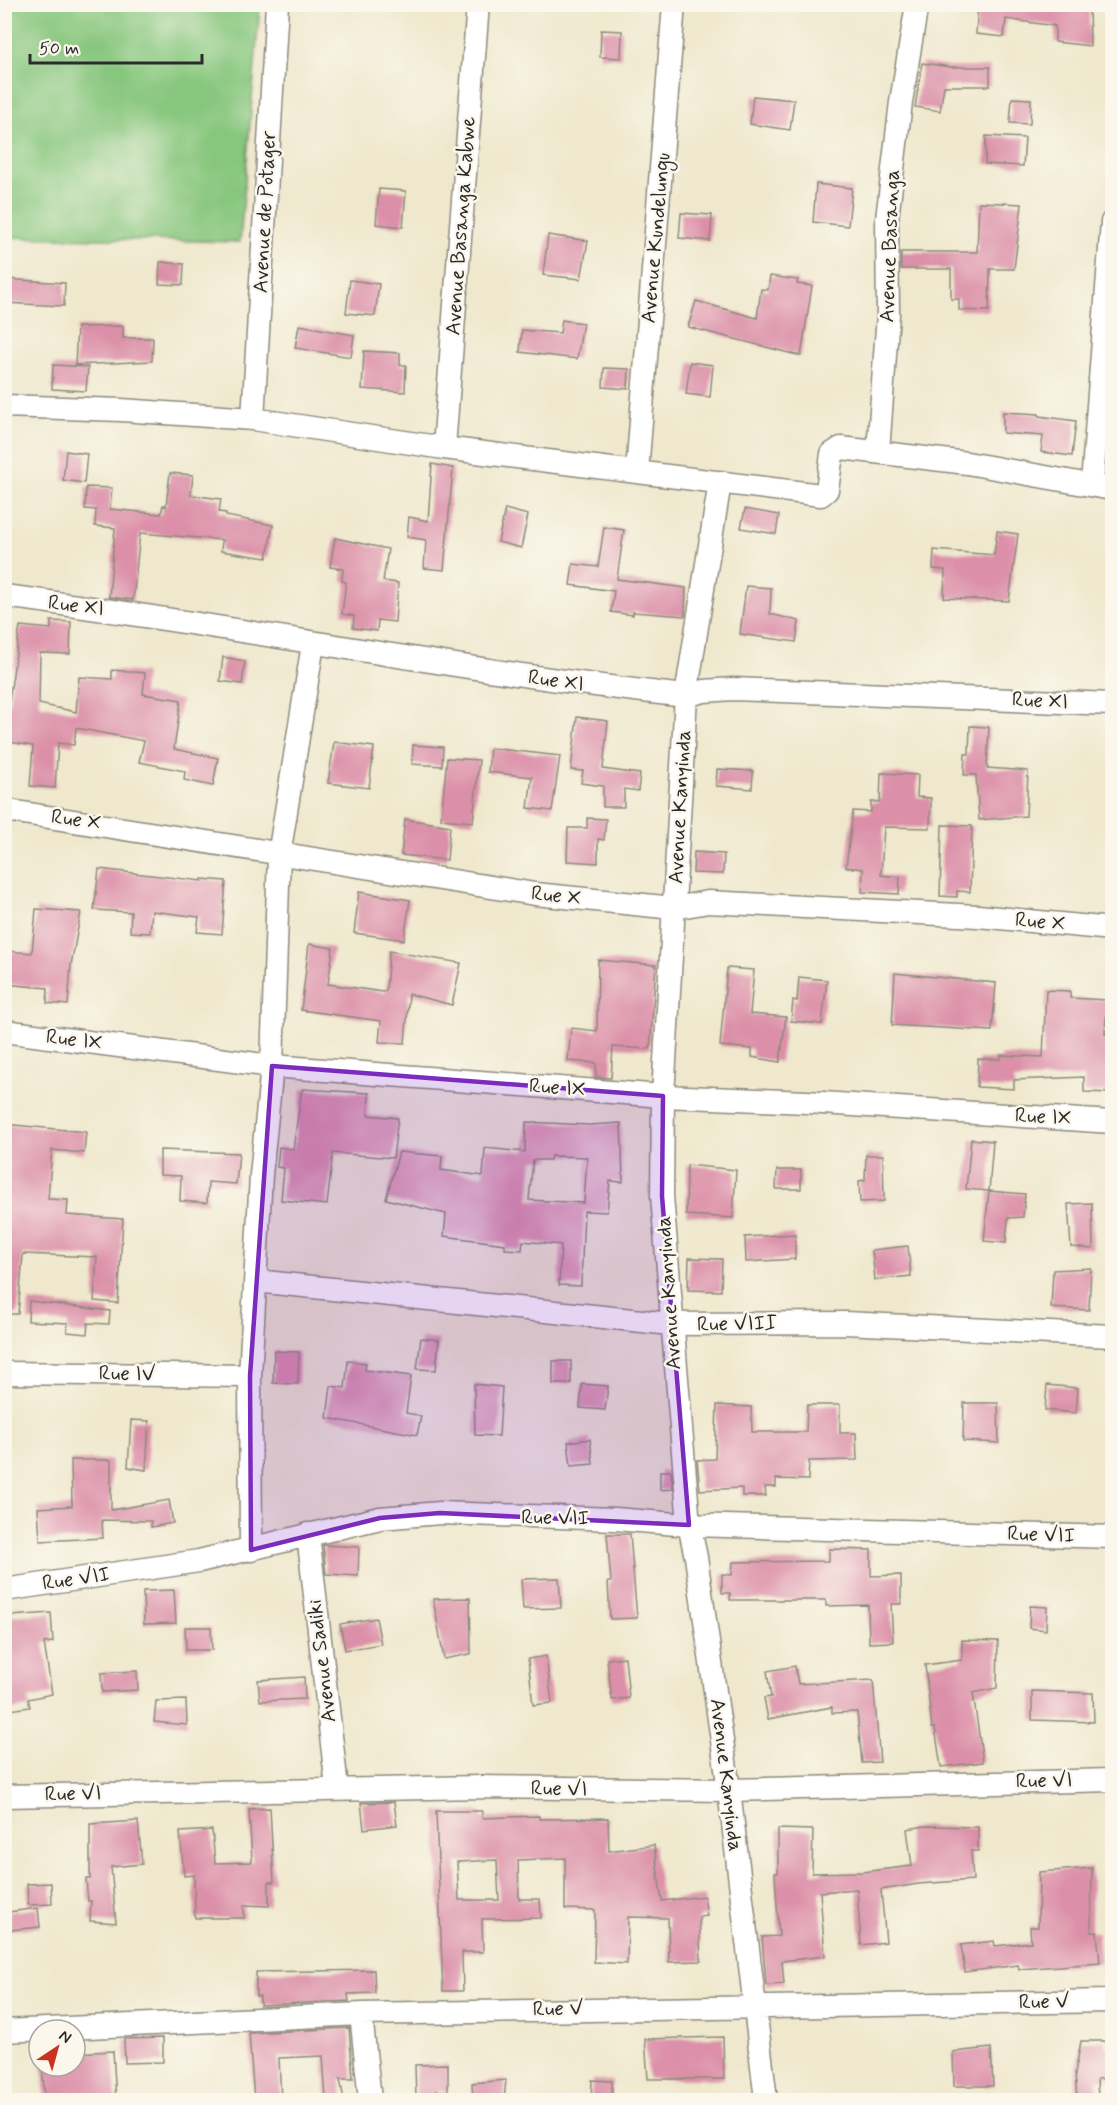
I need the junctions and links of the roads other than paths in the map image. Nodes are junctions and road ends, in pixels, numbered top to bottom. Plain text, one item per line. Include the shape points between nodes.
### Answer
1 (277, 4) edge
2 (478, 4) edge
3 (674, 4) edge
4 (917, 4) edge
5 (1113, 222) edge
6 (4, 406) edge
7 (253, 419) junction
8 (444, 448) junction
9 (878, 452) junction
10 (637, 472) junction
11 (720, 482) junction
12 (1102, 487) edge
13 (4, 596) edge
14 (313, 644) junction
15 (686, 696) junction
16 (1113, 704) edge
17 (4, 810) edge
18 (279, 855) junction
19 (674, 908) junction
20 (1113, 929) edge
21 (4, 1031) edge
22 (272, 1066) junction
23 (663, 1096) junction
24 (1113, 1122) edge
25 (255, 1281) junction
26 (671, 1324) junction
27 (1113, 1335) edge
28 (4, 1373) edge
29 (250, 1376) junction
30 (689, 1525) junction
31 (308, 1534) junction
32 (1113, 1537) edge
33 (250, 1550) junction
34 (4, 1590) edge
35 (1113, 1780) edge
36 (337, 1788) junction
37 (729, 1790) junction
38 (4, 1796) edge
39 (1113, 2001) edge
40 (753, 2005) junction
41 (361, 2014) junction
42 (4, 2031) edge
43 (369, 2100) edge
44 (766, 2100) edge

1 - 7 street, Avenue de Potager
2 - 8 street, Avenue Basanga Kabwe
3 - 10 street, Avenue Kundelungu
4 - 9 street, Avenue Basanga via 887,219 888,314
5 - 12 street
6 - 7 street
7 - 8 street
8 - 10 street
9 - 11 street via 836,450 827,490 821,495
9 - 12 street
10 - 11 street
11 - 15 street, Avenue Kanyinda
13 - 14 street, Rue XI via 128,612
14 - 15 street, Rue XI via 513,675
14 - 18 street
15 - 16 street, Rue XI via 733,690
15 - 19 street, Avenue Kanyinda
17 - 18 street, Rue X via 152,831
18 - 19 street, Rue X via 535,894
18 - 22 street
19 - 20 street, Rue X via 708,902 978,916
19 - 23 street, Avenue Kanyinda
21 - 22 street, Rue IX
22 - 23 street, Rue IX
22 - 25 street
23 - 24 street, Rue IX
23 - 26 street, Avenue Kanyinda via 662,1196
25 - 26 street, Rue VIII
25 - 29 street
26 - 27 street, Rue VIII via 845,1323
26 - 30 street, Avenue Kanyinda
28 - 29 street, Rue IV
29 - 33 street
30 - 31 street, Rue VII via 440,1514 380,1518
30 - 32 street, Rue VII
30 - 37 street, Avenue Kanyinda
31 - 33 street, Rue VII
31 - 36 street, Avenue Sadiki
33 - 34 street, Rue VII
35 - 37 street, Rue VI
36 - 37 street, Rue VI
36 - 38 street, Rue VI
37 - 40 street, Avenue Kanyinda
39 - 40 street, Rue V
40 - 41 street, Rue V
40 - 44 street, Avenue Kanyinda
41 - 42 street, Rue V
41 - 43 street

